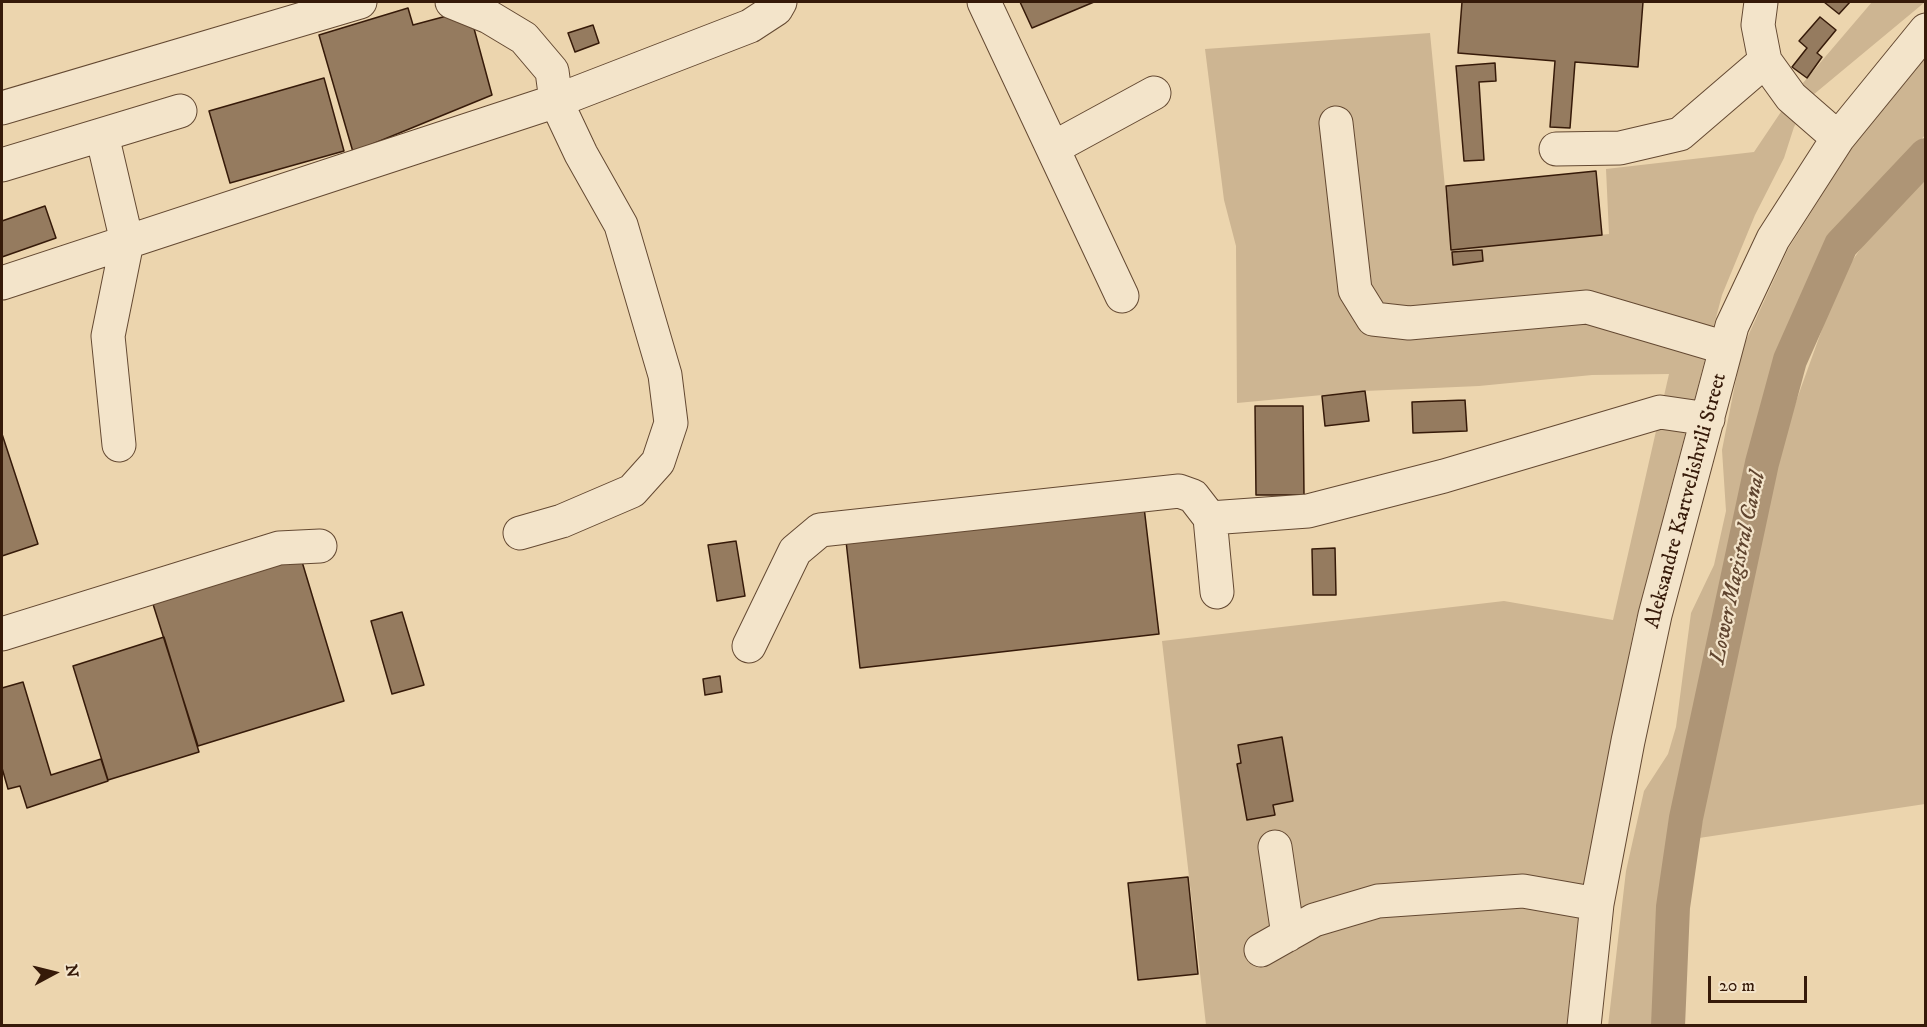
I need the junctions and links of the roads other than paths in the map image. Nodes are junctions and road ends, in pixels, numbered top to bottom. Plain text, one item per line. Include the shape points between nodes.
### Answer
1 (360, 2) edge
2 (452, 2) edge
3 (780, 2) edge
4 (984, 2) edge
5 (1761, 2) edge
6 (1926, 30) edge
7 (1765, 61) junction
8 (1154, 93) dead end
9 (556, 101) junction
10 (2, 108) edge
11 (180, 111) dead end
12 (1336, 123) dead end
13 (102, 135) junction
14 (1838, 138) junction
15 (1053, 148) junction
16 (1556, 149) dead end
17 (2, 165) edge
18 (127, 242) junction
19 (2, 283) edge
20 (1122, 296) dead end
21 (1726, 348) junction
22 (1708, 419) junction
23 (119, 445) dead end
24 (1210, 518) junction
25 (520, 534) dead end
26 (320, 546) dead end
27 (1217, 592) dead end
28 (2, 634) edge
29 (749, 646) dead end
30 (1275, 847) dead end
31 (1597, 904) junction
32 (1584, 1026) edge

1 - 10 street
2 - 9 street via 489,16 524,38 552,71
3 - 9 street via 750,27
4 - 15 street
5 - 7 street via 1758,25
6 - 14 street, Aleksandre Kartvelishvili Street
7 - 14 street via 1791,97
7 - 16 street via 1680,134 1620,148
8 - 15 street
9 - 18 street
9 - 25 street via 621,225 665,375 671,423 658,462 632,491
11 - 13 street
12 - 21 street via 1355,290 1373,319 1409,323 1587,308
13 - 17 street
13 - 18 street
14 - 21 street, Aleksandre Kartvelishvili Street via 1773,239 1732,326
15 - 20 street
18 - 19 street
18 - 23 street via 108,336
21 - 22 street, Aleksandre Kartvelishvili Street
22 - 24 street via 1660,412 1444,476 1308,511
22 - 31 street, Aleksandre Kartvelishvili Street via 1655,615
24 - 27 street
24 - 29 street via 1193,496 1179,491 820,530 795,550
26 - 28 street via 270,551
30 - 31 street via 1274,942 1314,920 1378,901 1523,891
31 - 32 street, Aleksandre Kartvelishvili Street

